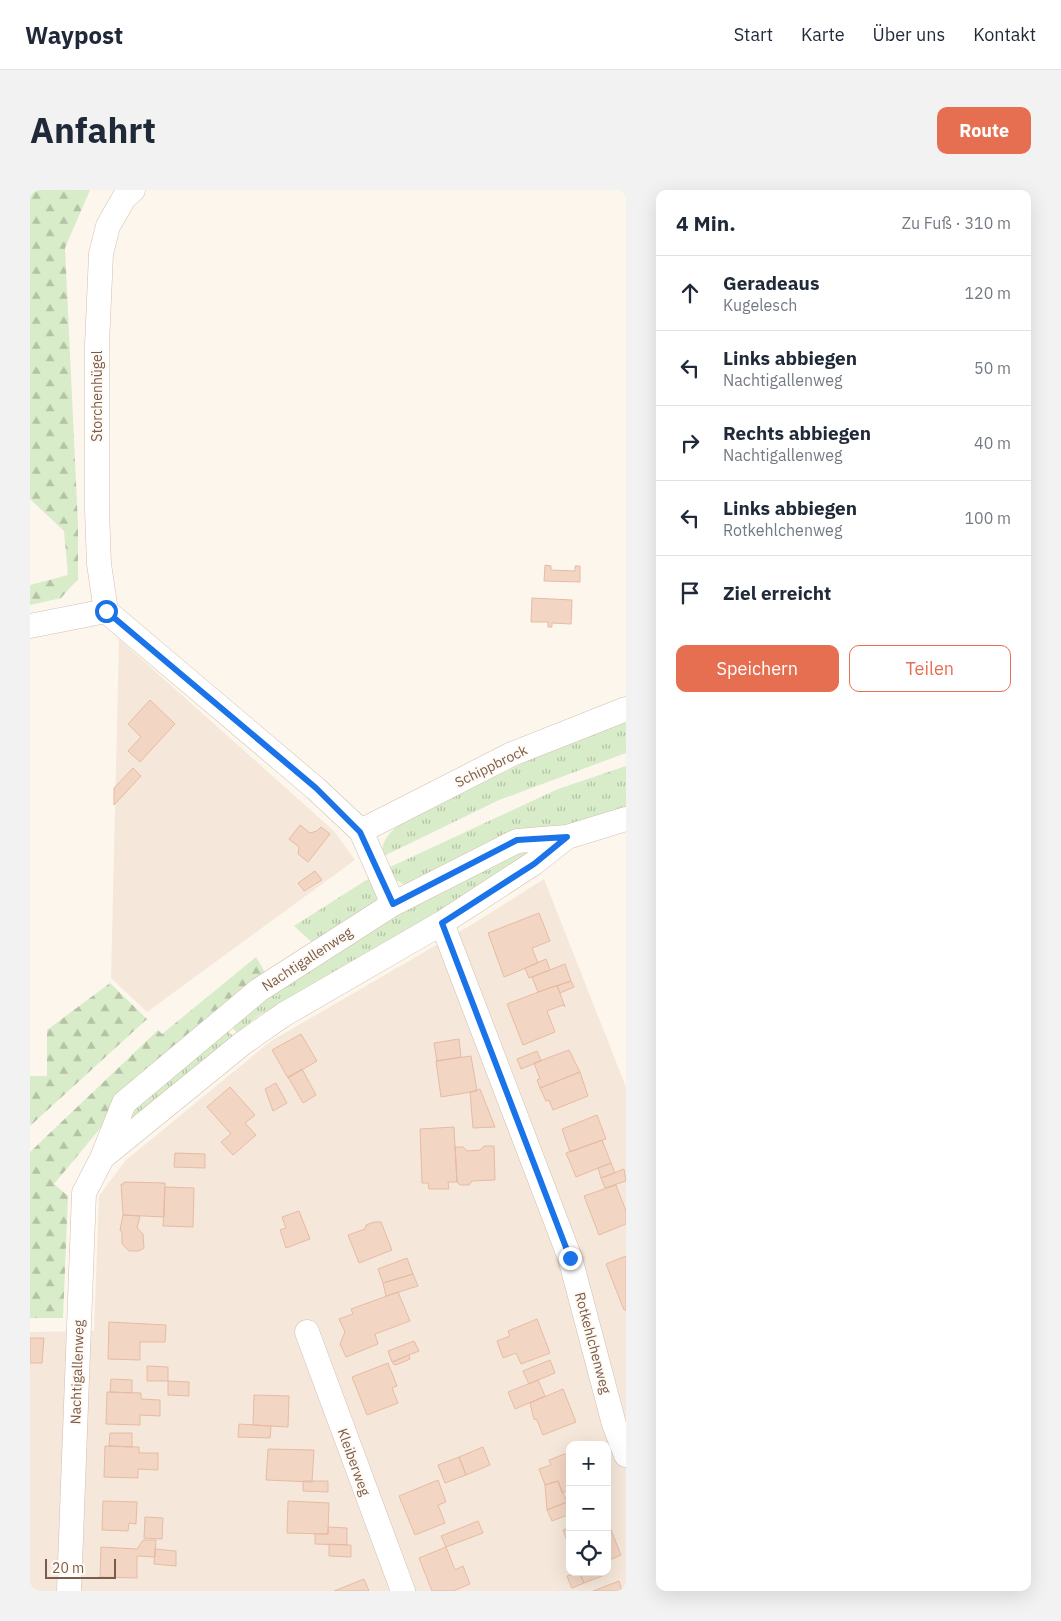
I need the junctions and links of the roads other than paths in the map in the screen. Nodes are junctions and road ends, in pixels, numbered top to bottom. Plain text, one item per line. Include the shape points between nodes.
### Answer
1 (133, 190) edge
2 (106, 611) junction
3 (30, 626) edge
4 (626, 709) edge
5 (626, 819) edge
6 (360, 832) junction
7 (567, 837) junction
8 (393, 904) junction
9 (442, 923) junction
10 (102, 1158) junction
11 (308, 1332) dead end
12 (626, 1454) edge
13 (69, 1591) edge
14 (403, 1591) edge

1 - 2 street, Storchenhügel via 124,198 108,226 101,254 97,345 97,510 99,564
2 - 3 street
2 - 6 street via 316,788
4 - 6 street, Schippbrock via 512,754
5 - 7 street, Nachtigallenweg
6 - 8 street
7 - 8 street, Nachtigallenweg via 517,840
7 - 9 street, Nachtigallenweg via 534,864
8 - 10 street, Nachtigallenweg via 259,990 124,1103
9 - 10 street, Nachtigallenweg via 283,1015 243,1043
9 - 12 street, Rotkehlchenweg via 570,1258 614,1424
10 - 13 street, Nachtigallenweg via 84,1193
11 - 14 street, Kleiberweg

